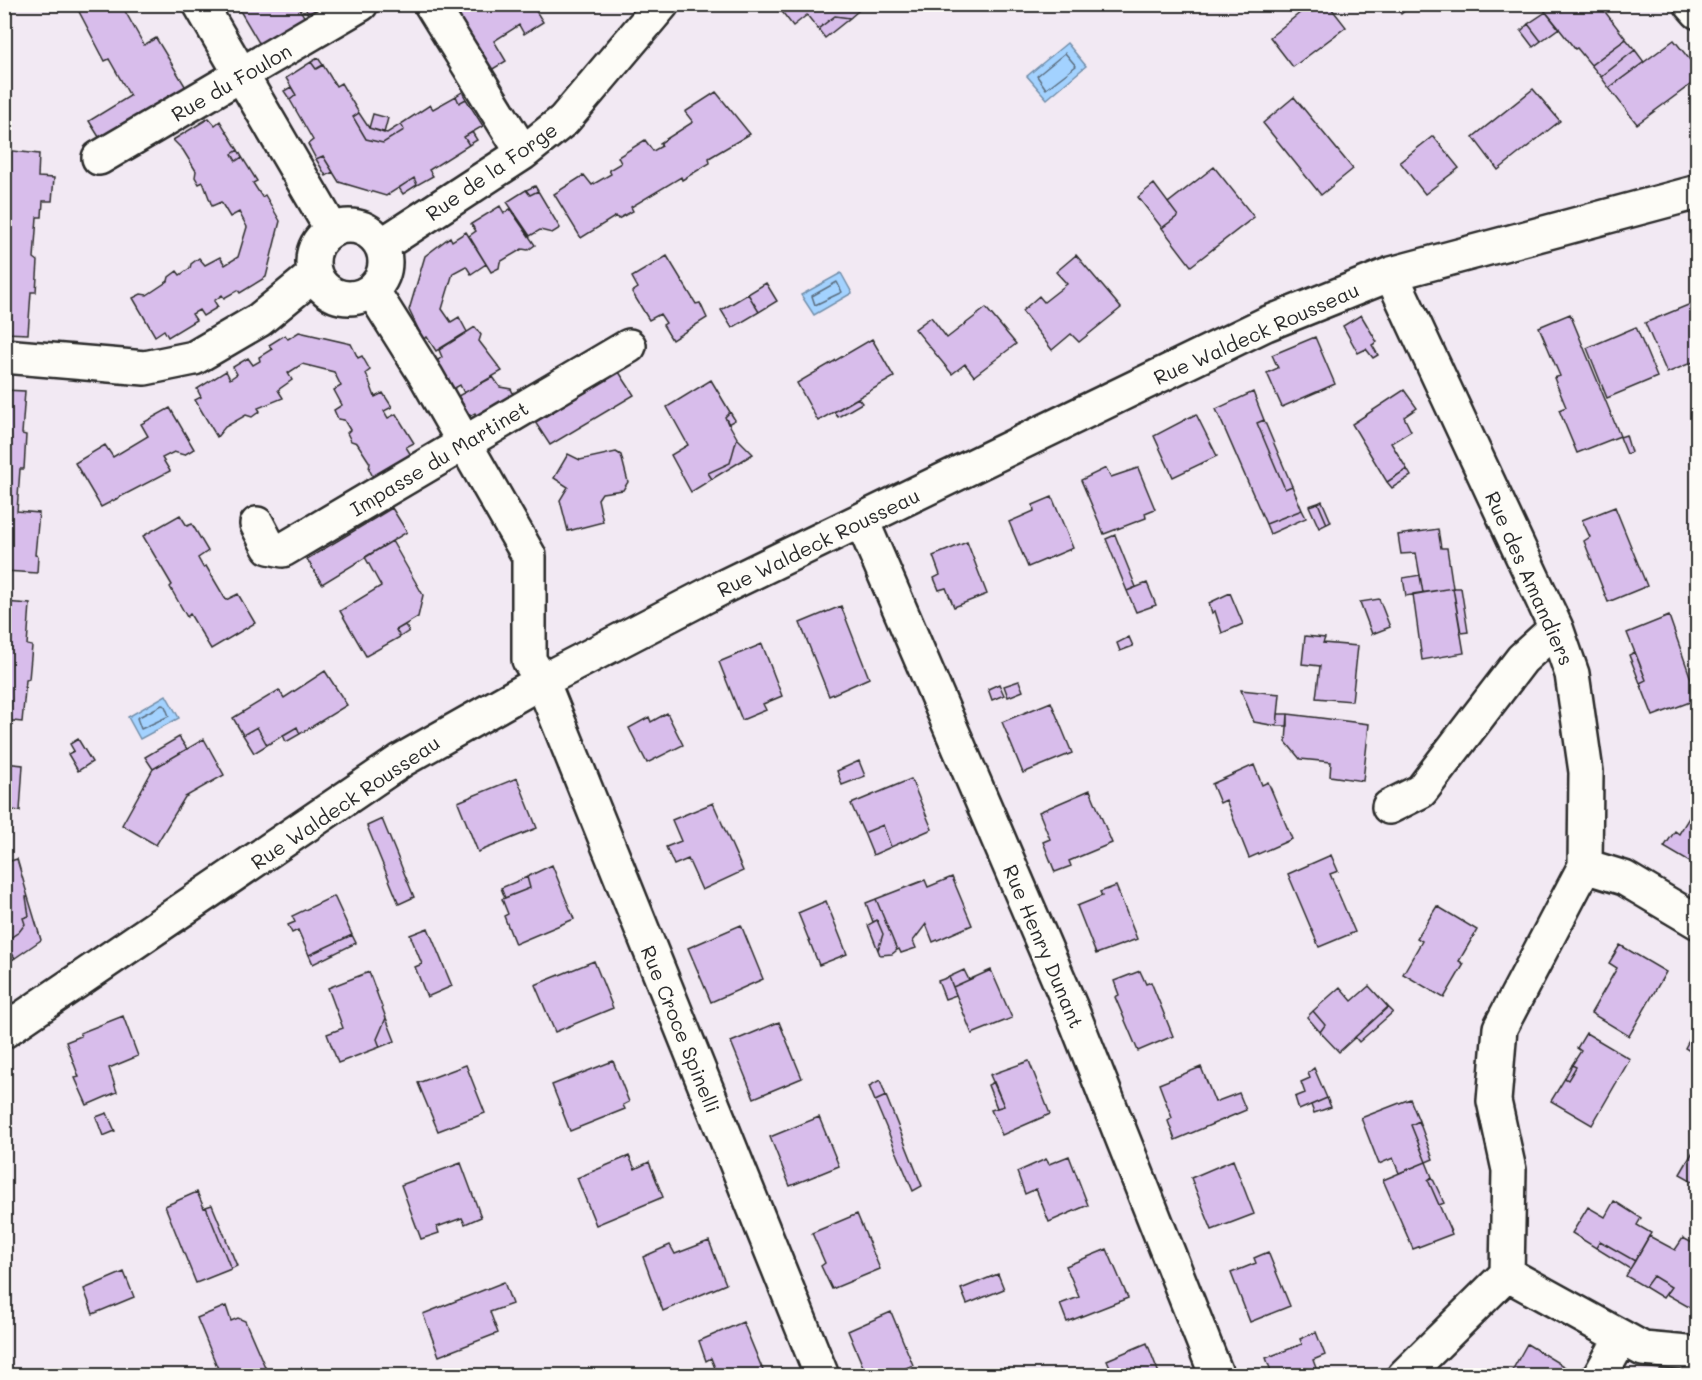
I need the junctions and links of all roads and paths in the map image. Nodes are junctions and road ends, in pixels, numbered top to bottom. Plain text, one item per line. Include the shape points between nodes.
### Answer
1 (200, 4) edge
2 (361, 4) edge
3 (431, 4) edge
4 (662, 4) edge
5 (1691, 4) edge
6 (1698, 12) edge
7 (241, 76) junction
8 (523, 153) junction
9 (99, 158) dead end
10 (1698, 192) edge
11 (332, 230) junction
12 (381, 245) junction
13 (315, 274) junction
14 (1391, 274) junction
15 (372, 290) junction
16 (629, 346) dead end
17 (4, 356) edge
18 (464, 443) junction
19 (862, 521) junction
20 (257, 524) dead end
21 (1556, 628) junction
22 (542, 681) junction
23 (1389, 807) dead end
24 (1585, 866) junction
25 (1698, 922) edge
26 (4, 1031) edge
27 (1507, 1274) junction
28 (1621, 1338) junction
29 (1698, 1354) edge
30 (822, 1376) edge
31 (1217, 1376) edge
32 (1404, 1376) edge
33 (1600, 1376) edge

1 - 7 street
2 - 7 street, Rue du Foulon
3 - 8 street
4 - 8 street, Rue de la Forge via 564,120
5 - 6 street
7 - 9 street, Rue du Foulon
7 - 11 street
8 - 12 street, Rue de la Forge
10 - 14 street, Rue Waldeck Rousseau
11 - 12 street via 354,226 365,229
11 - 13 street via 314,254
12 - 15 street via 384,269
13 - 15 street via 328,292 339,297 351,298
13 - 17 street via 260,320 194,358 145,368
14 - 19 street, Rue Waldeck Rousseau via 1266,324
14 - 21 street, Rue des Amandiers
15 - 18 street, Rue Croce Spinelli
16 - 18 street, Impasse du Martinet
18 - 20 street, Impasse du Martinet via 282,550 269,547
18 - 22 street, Rue Croce Spinelli via 529,556 529,660
19 - 22 street, Rue Waldeck Rousseau via 725,586
19 - 31 street, Rue Henry Dunant via 1070,1006
21 - 23 street via 1522,659 1420,791
21 - 24 street, Rue des Amandiers via 1572,674 1586,772
22 - 26 street, Rue Waldeck Rousseau via 402,760
22 - 30 street, Rue Croce Spinelli
24 - 25 street via 1624,878
24 - 27 street, Rue des Amandiers via 1500,1028 1494,1101 1509,1170
27 - 28 street
27 - 32 street
28 - 29 street via 1643,1349
28 - 33 street

